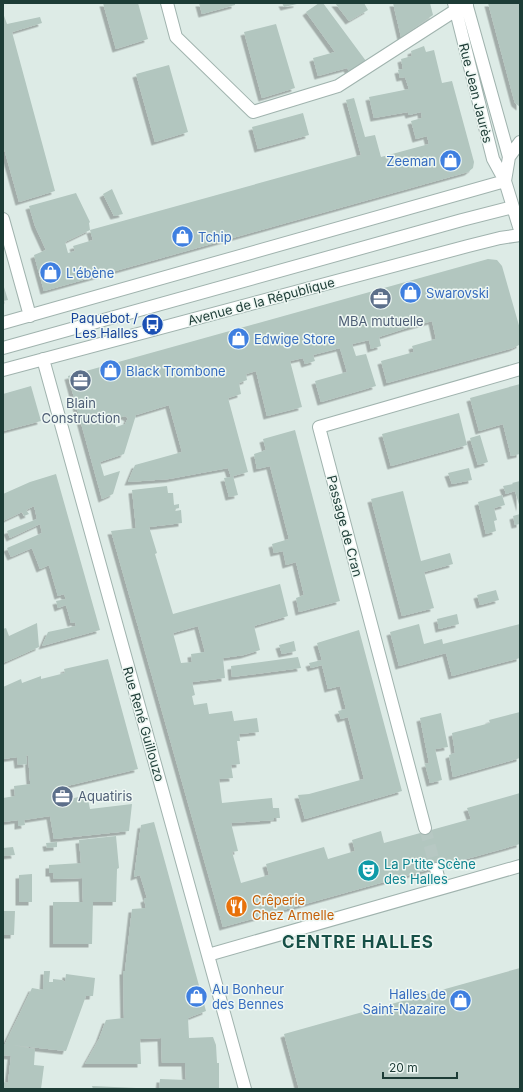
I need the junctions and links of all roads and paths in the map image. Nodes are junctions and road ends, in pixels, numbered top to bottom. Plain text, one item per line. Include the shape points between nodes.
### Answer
1 (167, 3) edge
2 (466, 4) edge
3 (455, 7) edge
4 (520, 142) edge
5 (509, 157) junction
6 (505, 181) junction
7 (513, 207) junction
8 (3, 219) edge
9 (520, 230) edge
10 (520, 235) edge
11 (30, 316) junction
12 (3, 323) edge
13 (3, 348) edge
14 (43, 359) junction
15 (520, 369) edge
16 (3, 370) edge
17 (425, 828) tunnel mouth
18 (520, 866) edge
19 (436, 869) tunnel mouth
20 (441, 888) junction
21 (208, 955) junction
22 (245, 1089) edge

1 - 3 street via 176,37 252,112 338,86
2 - 3 street
2 - 5 street, Rue Jean Jaurès
3 - 6 street, Rue Jean Jaurès via 493,159
4 - 5 street
5 - 6 street, Rue Jean Jaurès
6 - 7 street, Rue Jean Jaurès
6 - 11 street
7 - 9 street, Rue Jean Jaurès
7 - 13 street, Avenue de la République
8 - 11 street
10 - 14 street, Avenue de la République via 500,238
11 - 12 street
14 - 16 street, Avenue de la République
14 - 21 street, Rue René Guillouzo
15 - 17 street, Passage de Cran via 319,427
18 - 20 street
19 - 20 street
20 - 21 street
21 - 22 street, Rue René Guillouzo

